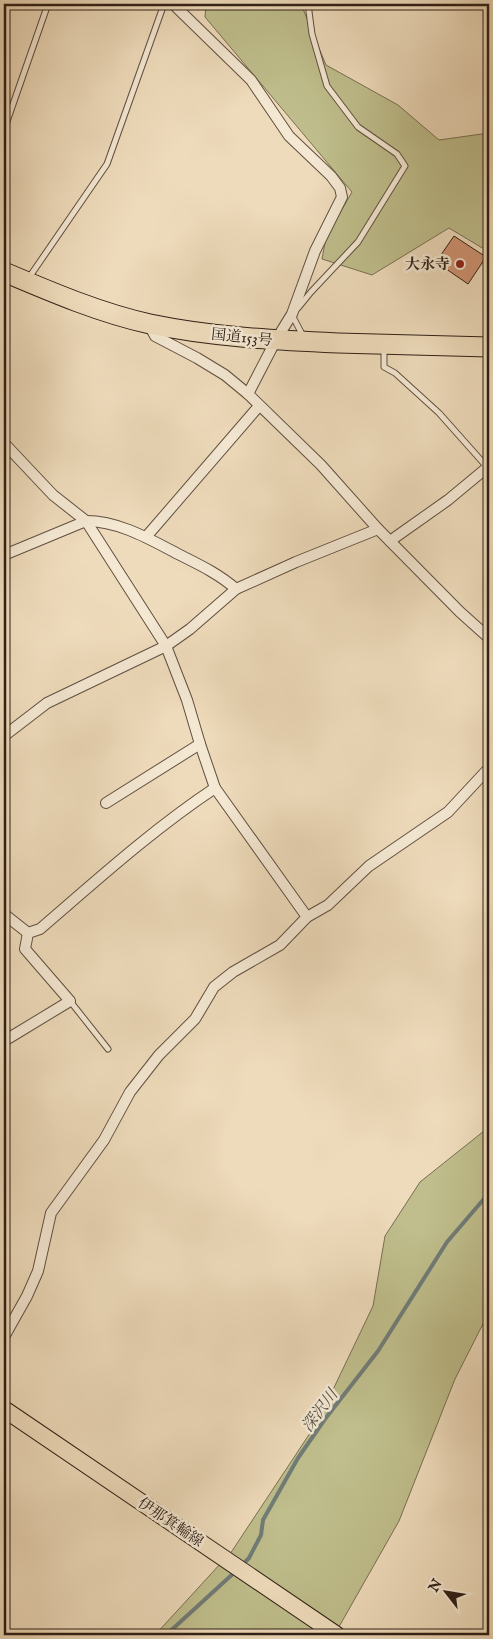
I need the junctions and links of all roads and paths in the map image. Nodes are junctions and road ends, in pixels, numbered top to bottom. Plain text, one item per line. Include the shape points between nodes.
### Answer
1 (48, 4) edge
2 (164, 4) edge
3 (173, 4) edge
4 (308, 4) edge
5 (4, 130) edge
6 (4, 272) edge
7 (27, 282) junction
8 (292, 314) junction
9 (148, 324) junction
10 (276, 340) junction
11 (304, 341) junction
12 (384, 344) junction
13 (489, 347) edge
14 (248, 394) junction
15 (259, 406) junction
16 (4, 443) edge
17 (488, 467) edge
18 (86, 521) junction
19 (378, 529) junction
20 (146, 537) junction
21 (390, 541) junction
22 (4, 555) edge
23 (236, 589) junction
24 (489, 638) edge
25 (166, 646) junction
26 (4, 736) edge
27 (200, 744) junction
28 (489, 768) edge
29 (215, 788) junction
30 (106, 803) dead end
31 (4, 914) edge
32 (307, 917) junction
33 (28, 933) junction
34 (70, 1001) junction
35 (4, 1041) edge
36 (108, 1049) dead end
37 (4, 1337) edge
38 (4, 1409) edge
39 (336, 1635) edge

1 - 5 lane
2 - 7 lane via 107,164
3 - 8 street via 251,80 289,136 340,188 342,197 315,251
4 - 8 lane via 312,34 328,86 358,127 397,154 405,166 358,242
6 - 7 highway, 国道153号
7 - 9 highway, 国道153号
8 - 10 street
8 - 11 lane
9 - 10 highway, 国道153号
9 - 14 street via 155,336 225,375
10 - 11 highway, 国道153号
10 - 14 street
11 - 12 highway, 国道153号
12 - 13 highway, 国道153号
12 - 17 lane via 384,367 439,413
14 - 15 street
15 - 19 street via 321,465
15 - 20 street
16 - 18 street via 53,495
17 - 21 street
18 - 20 street via 98,521
18 - 22 street
18 - 25 street
19 - 21 street
19 - 23 street
20 - 23 street via 222,577
21 - 24 street
23 - 25 street
25 - 26 street via 48,703
25 - 27 street
27 - 29 street
27 - 30 street
28 - 32 street via 448,812 369,866 328,905
29 - 32 street
29 - 33 street via 134,848 40,930
31 - 33 street
32 - 37 street via 280,945 232,972 214,987 195,1019 159,1054 130,1092 104,1140 51,1213 38,1271
33 - 34 street via 25,949
34 - 35 street
34 - 36 lane
38 - 39 main road, 伊那箕輪線

